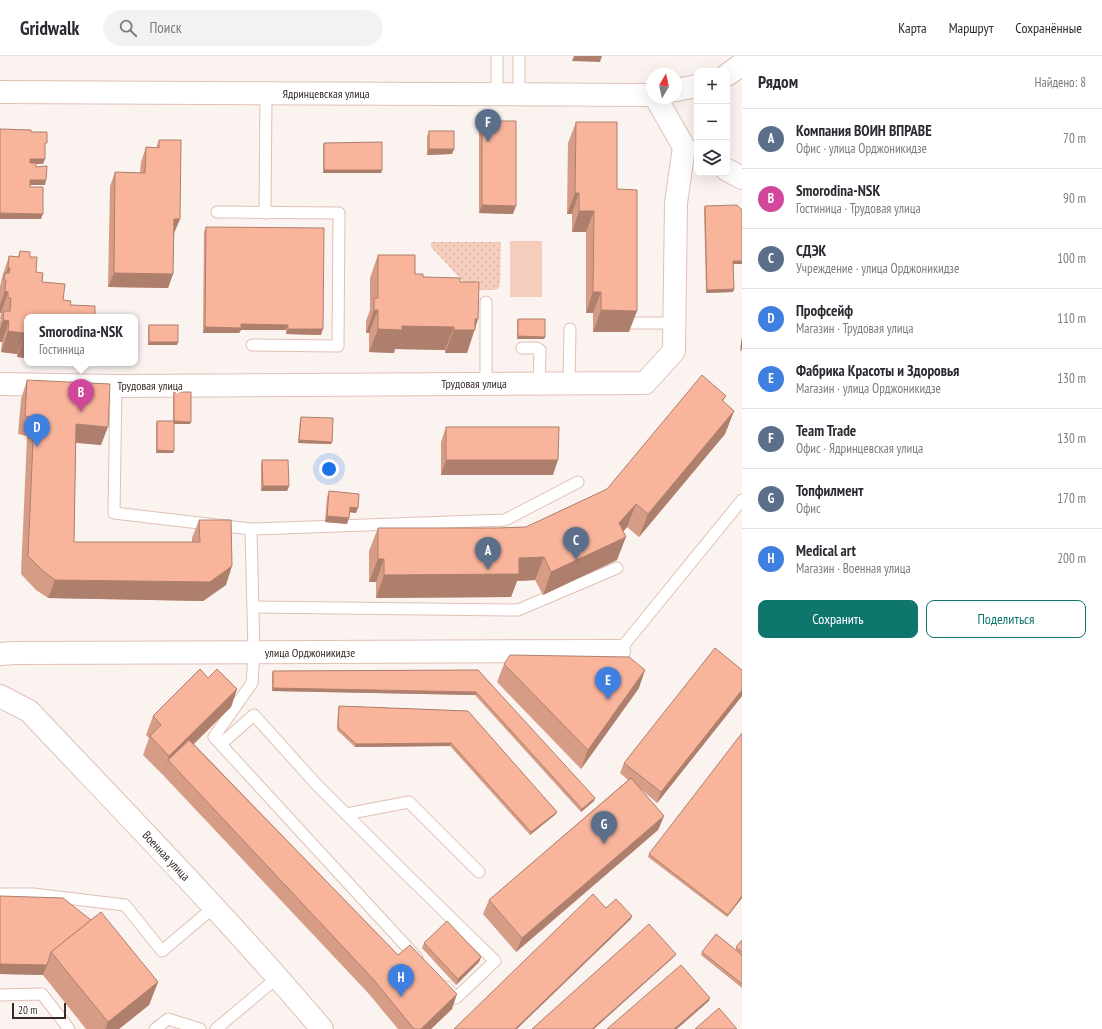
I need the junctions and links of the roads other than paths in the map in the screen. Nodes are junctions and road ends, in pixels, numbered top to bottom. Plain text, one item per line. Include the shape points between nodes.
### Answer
1 (497, 56) edge
2 (519, 56) edge
3 (742, 64) edge
4 (730, 73) edge
5 (694, 87) edge
6 (682, 89) edge
7 (0, 92) edge
8 (266, 94) junction
9 (497, 95) junction
10 (519, 95) junction
11 (646, 95) edge
12 (660, 104) edge
13 (691, 150) edge
14 (730, 172) edge
15 (742, 178) edge
16 (217, 212) dead end
17 (265, 213) junction
18 (486, 302) dead end
19 (629, 323) edge
20 (674, 323) junction
21 (570, 329) dead end
22 (252, 345) dead end
23 (522, 348) dead end
24 (539, 383) junction
25 (569, 383) junction
26 (0, 384) edge
27 (486, 384) junction
28 (116, 386) junction
29 (578, 482) dead end
30 (742, 500) edge
31 (252, 529) junction
32 (617, 568) edge
33 (253, 607) junction
34 (619, 652) joint
35 (254, 653) junction
36 (0, 654) edge
37 (0, 696) edge
38 (220, 744) junction
39 (346, 814) junction
40 (479, 872) dead end
41 (0, 894) edge
42 (214, 907) junction
43 (426, 967) edge
44 (278, 977) junction
45 (436, 977) edge
46 (0, 996) edge
47 (69, 1029) edge
48 (155, 1029) edge
49 (200, 1029) edge
50 (216, 1029) edge
51 (322, 1029) edge

1 - 9 lane
2 - 10 lane
3 - 4 street
5 - 6 street
7 - 8 street, Ядринцевская улица
8 - 9 street, Ядринцевская улица
8 - 17 lane
9 - 10 street, Ядринцевская улица
10 - 11 street, Ядринцевская улица
12 - 13 street, Трудовая улица
13 - 20 street, Трудовая улица via 676,203
14 - 15 street
16 - 17 lane
17 - 22 lane via 339,213 338,346
18 - 27 lane
19 - 20 lane
20 - 25 street, Трудовая улица via 674,351 645,383
21 - 25 lane
23 - 24 lane via 540,350
24 - 25 street, Трудовая улица
24 - 27 street, Трудовая улица
26 - 28 street, Трудовая улица
27 - 28 street, Трудовая улица
28 - 31 lane via 114,513
29 - 31 lane via 505,520
30 - 34 lane
31 - 33 lane
32 - 33 lane via 518,610
33 - 35 lane
34 - 35 street, улица Орджоникидзе
35 - 36 street, улица Орджоникидзе
35 - 38 lane via 252,683 214,737
37 - 42 street, Военная улица via 29,711
38 - 39 lane via 254,714
38 - 43 lane
39 - 40 lane via 409,802
39 - 45 lane via 495,961 456,998
41 - 42 lane via 33,894 125,905 162,951
42 - 44 street, Военная улица
44 - 50 lane
44 - 51 street, Военная улица
46 - 47 lane via 42,994
48 - 49 lane via 168,1019

